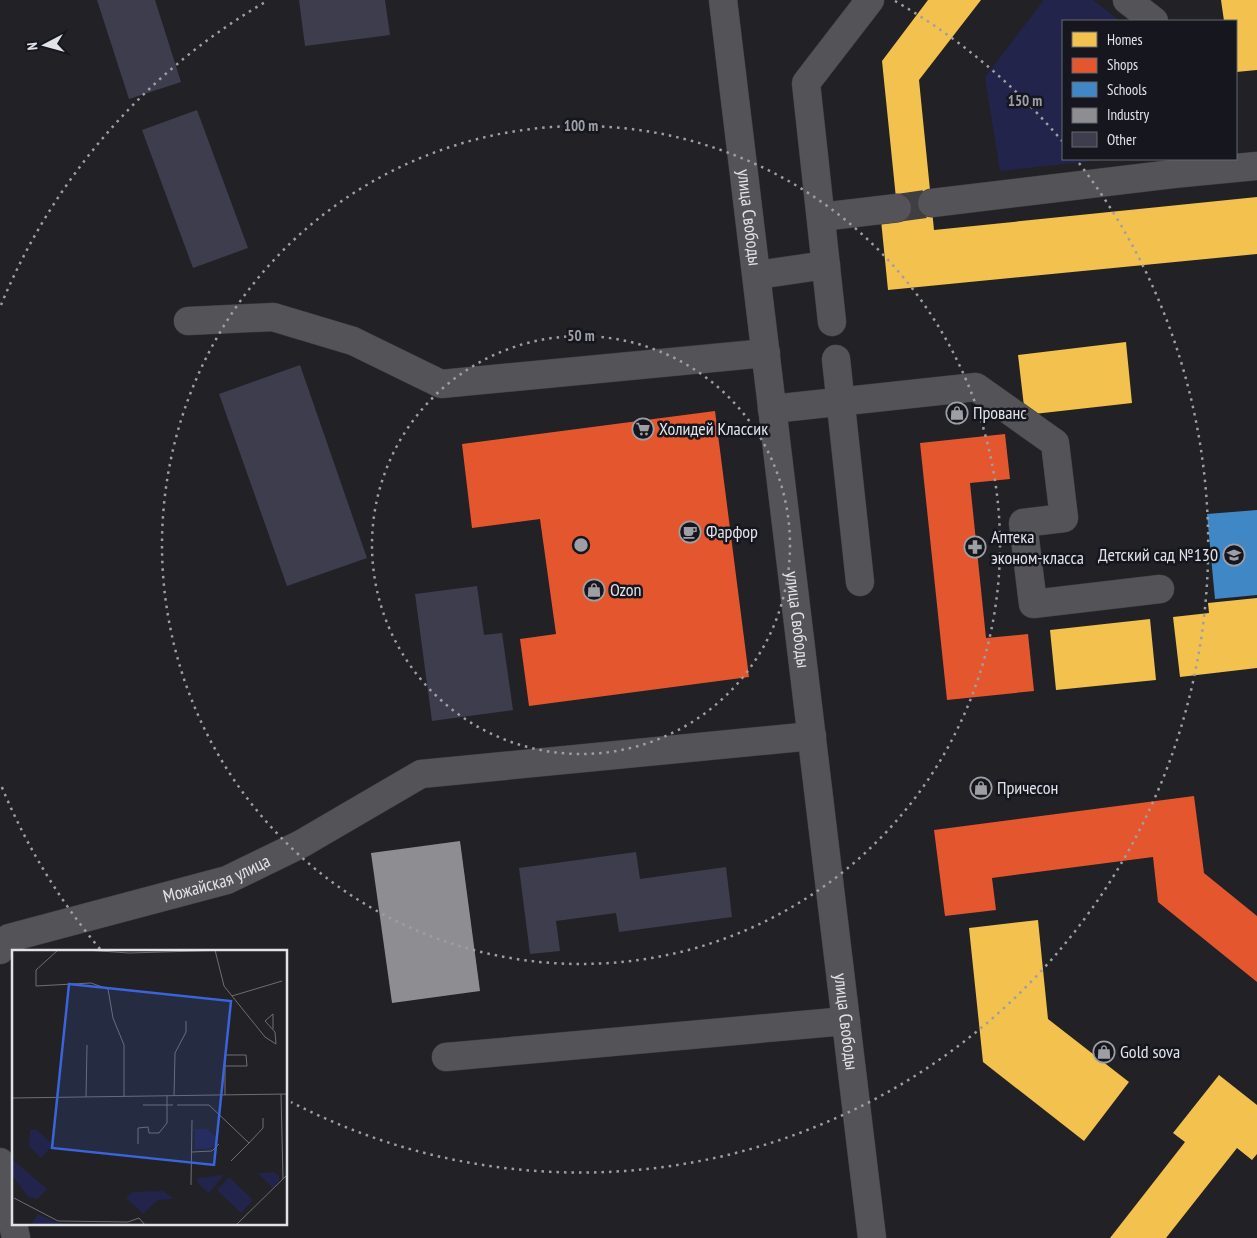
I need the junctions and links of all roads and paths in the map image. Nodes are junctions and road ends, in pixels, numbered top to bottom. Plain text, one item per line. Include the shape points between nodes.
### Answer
1 (723, 0) edge
2 (870, 0) edge
3 (1127, 0) edge
4 (1153, 20) edge
5 (1172, 166) edge
6 (1257, 166) edge
7 (932, 203) tunnel mouth
8 (896, 208) tunnel mouth
9 (821, 217) junction
10 (826, 265) junction
11 (756, 275) junction
12 (188, 321) dead end
13 (832, 322) dead end
14 (766, 353) junction
15 (836, 359) dead end
16 (840, 402) junction
17 (772, 409) junction
18 (860, 582) dead end
19 (1160, 589) dead end
20 (812, 736) junction
21 (0, 950) edge
22 (846, 1021) junction
23 (446, 1057) dead end
24 (0, 1162) edge
25 (12, 1219) edge
26 (872, 1238) edge

1 - 11 street, улица Свободы
2 - 9 street via 806,83
3 - 4 street
5 - 6 street
5 - 7 street
8 - 9 street
9 - 10 street
10 - 11 street
10 - 13 street
11 - 14 street, улица Свободы
12 - 14 street via 273,317 353,341 441,384
14 - 17 street, улица Свободы
15 - 16 street
16 - 17 street
16 - 18 street
16 - 19 street via 976,387 1055,443 1064,518 1023,523 1033,604
17 - 20 street, улица Свободы
20 - 21 street, Можайская улица via 421,774 301,844 227,880 9,938
20 - 22 street, улица Свободы
22 - 23 street
22 - 26 street, улица Свободы
24 - 25 street

